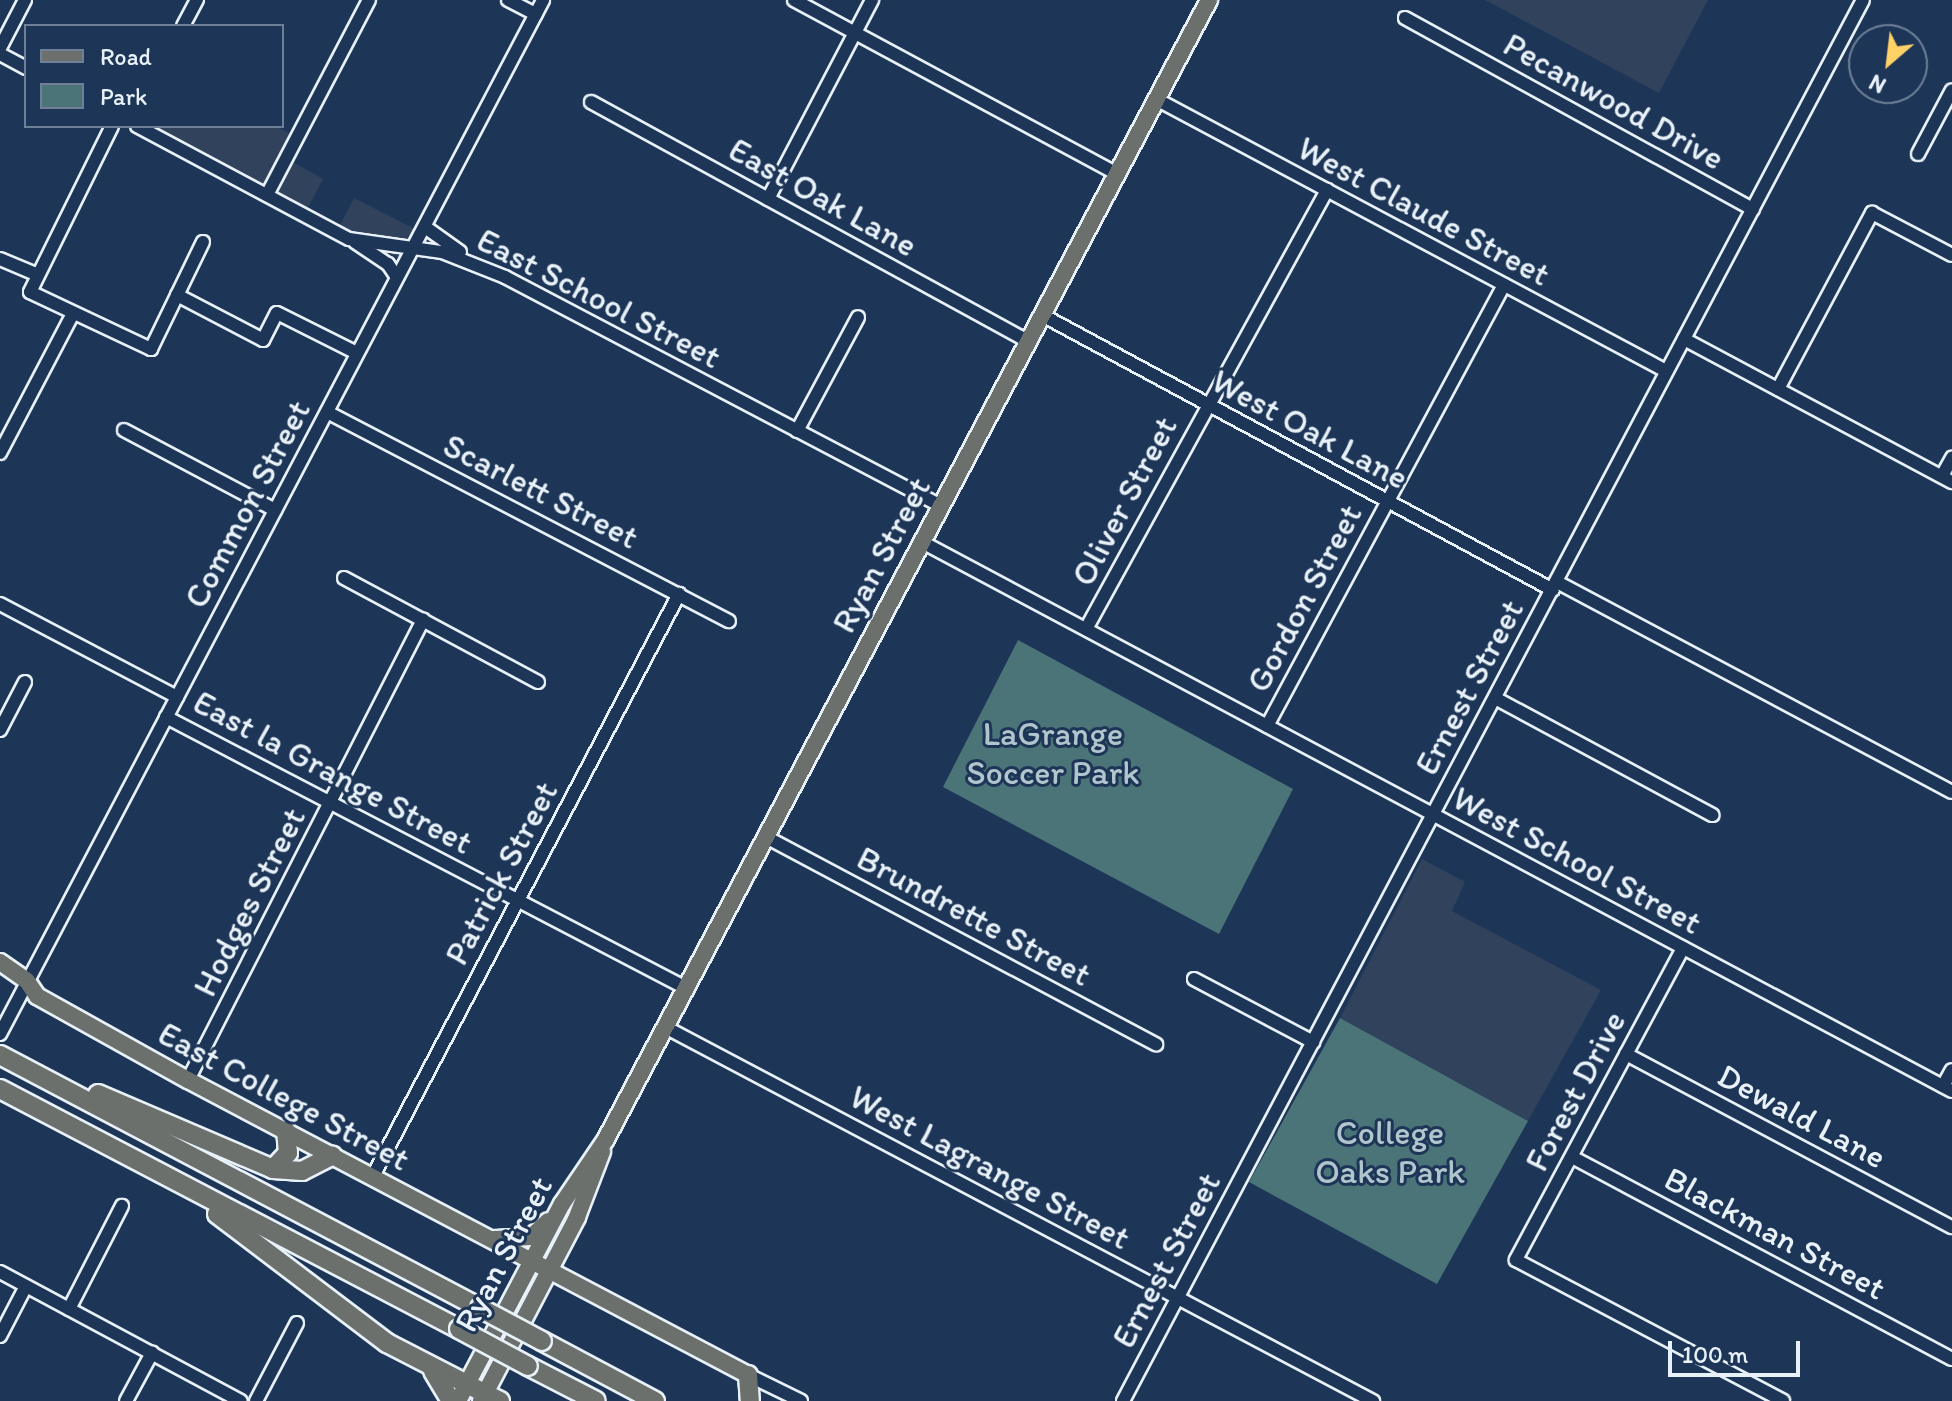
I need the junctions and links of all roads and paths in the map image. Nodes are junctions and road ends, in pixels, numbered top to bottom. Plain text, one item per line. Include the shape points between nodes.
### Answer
1 (25, 0) edge
2 (197, 0) edge
3 (369, 0) edge
4 (508, 0) edge
5 (543, 0) edge
6 (794, 0) edge
7 (872, 0) edge
8 (1209, 0) edge
9 (1863, 0) edge
10 (536, 14) junction
11 (1405, 18) dead end
12 (184, 24) edge
13 (854, 33) junction
14 (0, 48) edge
15 (0, 54) edge
16 (24, 67) edge
17 (1952, 90) edge
18 (1156, 99) junction
19 (591, 102) dead end
20 (111, 128) edge
21 (141, 128) edge
22 (1918, 154) dead end
23 (1117, 174) junction
24 (1327, 190) junction
25 (267, 195) junction
26 (768, 199) junction
27 (1753, 209) junction
28 (425, 227) junction
29 (349, 239) junction
30 (203, 242) dead end
31 (414, 245) junction
32 (1952, 255) edge
33 (0, 259) edge
34 (38, 275) junction
35 (396, 276) junction
36 (505, 277) junction
37 (1504, 285) junction
38 (177, 295) junction
39 (72, 315) junction
40 (1042, 315) junction
41 (858, 317) dead end
42 (1684, 339) junction
43 (1028, 341) junction
44 (357, 353) junction
45 (1666, 371) junction
46 (1778, 389) junction
47 (1207, 406) junction
48 (327, 412) junction
49 (0, 421) edge
50 (13, 428) junction
51 (124, 430) dead end
52 (797, 431) junction
53 (0, 453) edge
54 (1952, 458) edge
55 (1947, 479) edge
56 (1387, 502) junction
57 (941, 506) junction
58 (275, 510) junction
59 (922, 542) junction
60 (344, 578) dead end
61 (1555, 586) junction
62 (679, 594) junction
63 (0, 604) edge
64 (423, 620) junction
65 (729, 621) dead end
66 (1086, 629) junction
67 (25, 682) dead end
68 (538, 682) dead end
69 (177, 697) junction
70 (1495, 698) junction
71 (166, 717) junction
72 (1267, 726) junction
73 (0, 730) edge
74 (1952, 792) edge
75 (331, 803) junction
76 (1433, 814) junction
77 (1712, 815) dead end
78 (766, 837) junction
79 (518, 900) junction
80 (1683, 948) junction
81 (0, 962) edge
82 (1194, 979) dead end
83 (27, 981) junction
84 (686, 988) junction
85 (665, 1027) junction
86 (0, 1034) edge
87 (1313, 1042) junction
88 (1156, 1044) dead end
89 (1626, 1054) junction
90 (0, 1055) edge
91 (22, 1066) junction
92 (1952, 1070) edge
93 (188, 1080) junction
94 (1948, 1089) edge
95 (2, 1090) edge
96 (286, 1131) junction
97 (606, 1139) junction
98 (126, 1155) junction
99 (332, 1156) junction
100 (1572, 1157) junction
101 (273, 1169) junction
102 (372, 1178) junction
103 (562, 1204) junction
104 (122, 1206) dead end
105 (1952, 1227) edge
106 (486, 1239) junction
107 (531, 1262) junction
108 (549, 1271) junction
109 (0, 1272) edge
110 (26, 1286) junction
111 (1177, 1298) junction
112 (69, 1309) junction
113 (297, 1323) dead end
114 (0, 1336) edge
115 (152, 1353) junction
116 (411, 1356) junction
117 (1952, 1359) edge
118 (748, 1375) junction
119 (462, 1392) edge
120 (489, 1398) edge
121 (126, 1401) edge
122 (241, 1401) edge
123 (256, 1401) edge
124 (451, 1401) edge
125 (596, 1401) edge
126 (655, 1401) edge
127 (750, 1401) edge
128 (801, 1401) edge
129 (1123, 1401) edge
130 (1373, 1401) edge
131 (1783, 1401) edge

1 - 14 street
2 - 12 street
3 - 25 street
4 - 10 street
5 - 10 street, Common Street
6 - 13 street
7 - 13 street
8 - 18 main road, Ryan Street
9 - 27 street, Ernest Street
10 - 28 street, Common Street
11 - 27 street, Pecanwood Drive
13 - 23 street
13 - 26 street
15 - 16 street
17 - 22 street
18 - 23 main road, Ryan Street
18 - 24 street, West Claude Street
19 - 26 street, East Oak Lane
20 - 34 street
21 - 25 street, East School Street
23 - 40 main road, Ryan Street
24 - 37 street, West Claude Street
24 - 47 street, Oliver Street
25 - 29 street, East School Street
26 - 43 street, East Oak Lane
27 - 42 street, Ernest Street
28 - 31 street, Common Street
28 - 36 street
29 - 31 street, East School Street
29 - 35 street via 388,264
30 - 38 street
31 - 35 street, Common Street
31 - 36 street, East School Street
32 - 46 street via 1872,213
33 - 34 street
34 - 39 street via 30,292
35 - 44 street, Common Street
36 - 52 street, East School Street
37 - 45 street, West Claude Street
37 - 56 street, Gordon Street
38 - 39 street via 151,349
38 - 44 street via 263,340 277,313
39 - 50 street
40 - 43 main road, Ryan Street
40 - 47 street, West Oak Lane
41 - 52 street
42 - 45 street, Ernest Street
42 - 46 street
43 - 57 main road, Ryan Street
44 - 48 street, Common Street
45 - 61 street, Ernest Street
46 - 55 street
47 - 56 street, West Oak Lane
47 - 66 street, Oliver Street
48 - 58 street, Common Street
48 - 62 street, Scarlett Street
49 - 50 street
50 - 53 street
51 - 58 street
52 - 57 street, East School Street
54 - 55 street
56 - 61 street, West Oak Lane
56 - 72 street, Gordon Street
57 - 59 main road, Ryan Street
58 - 69 street, Common Street
59 - 66 street, West School Street
59 - 78 main road, Ryan Street
60 - 64 street
61 - 70 street, Ernest Street
61 - 74 street, West Oak Lane
62 - 65 street, Scarlett Street
62 - 79 street, Patrick Street
63 - 69 street, East la Grange Street
64 - 68 street
64 - 75 street, Hodges Street
66 - 72 street, West School Street
67 - 73 street
69 - 71 street, Common Street
70 - 76 street, Ernest Street
70 - 77 street
71 - 75 street, East la Grange Street
71 - 83 street, Common Street
72 - 76 street, West School Street
75 - 79 street, East la Grange Street
75 - 93 street, Hodges Street
76 - 80 street, West School Street
76 - 87 street, Ernest Street
78 - 84 main road, Ryan Street
78 - 88 street, Brundrette Street
79 - 84 street, East la Grange Street
79 - 102 street, Patrick Street
80 - 89 street, Forest Drive
80 - 94 street, West School Street
81 - 83 main road, East College Street
82 - 87 street
83 - 86 street, Common Street
83 - 93 main road, East College Street via 37,996
84 - 85 main road, Ryan Street
85 - 97 main road, Ryan Street
85 - 111 street, West Lagrange Street
87 - 111 street, Ernest Street
89 - 100 street, Forest Drive
89 - 105 street, Dewald Lane
90 - 91 highway
91 - 101 highway
91 - 126 highway, bridge
92 - 94 street
93 - 96 main road, East College Street
95 - 98 highway
96 - 99 main road, East College Street
96 - 101 highway via 288,1153
97 - 103 main road, Ryan Street
97 - 108 main road, Ryan Street via 577,1217
98 - 116 highway via 234,1226 356,1321
98 - 125 highway, bridge
99 - 101 highway via 302,1171
99 - 102 main road, East College Street
100 - 117 street, Blackman Street
100 - 131 street, Forest Drive via 1516,1260
102 - 106 main road, East College Street
103 - 106 main road via 531,1237
103 - 107 main road, Ryan Street
104 - 112 street
106 - 107 main road, East College Street
107 - 108 main road, East College Street
107 - 119 main road, Ryan Street
108 - 118 main road, East College Street
108 - 120 main road, Ryan Street
109 - 110 street
110 - 112 street
110 - 114 street
111 - 129 street, Ernest Street
111 - 130 street, West Lagrange Street
112 - 115 street
113 - 123 street
115 - 121 street
115 - 122 street
116 - 119 highway
116 - 124 highway via 444,1383
118 - 127 highway
118 - 128 street
119 - 120 highway

